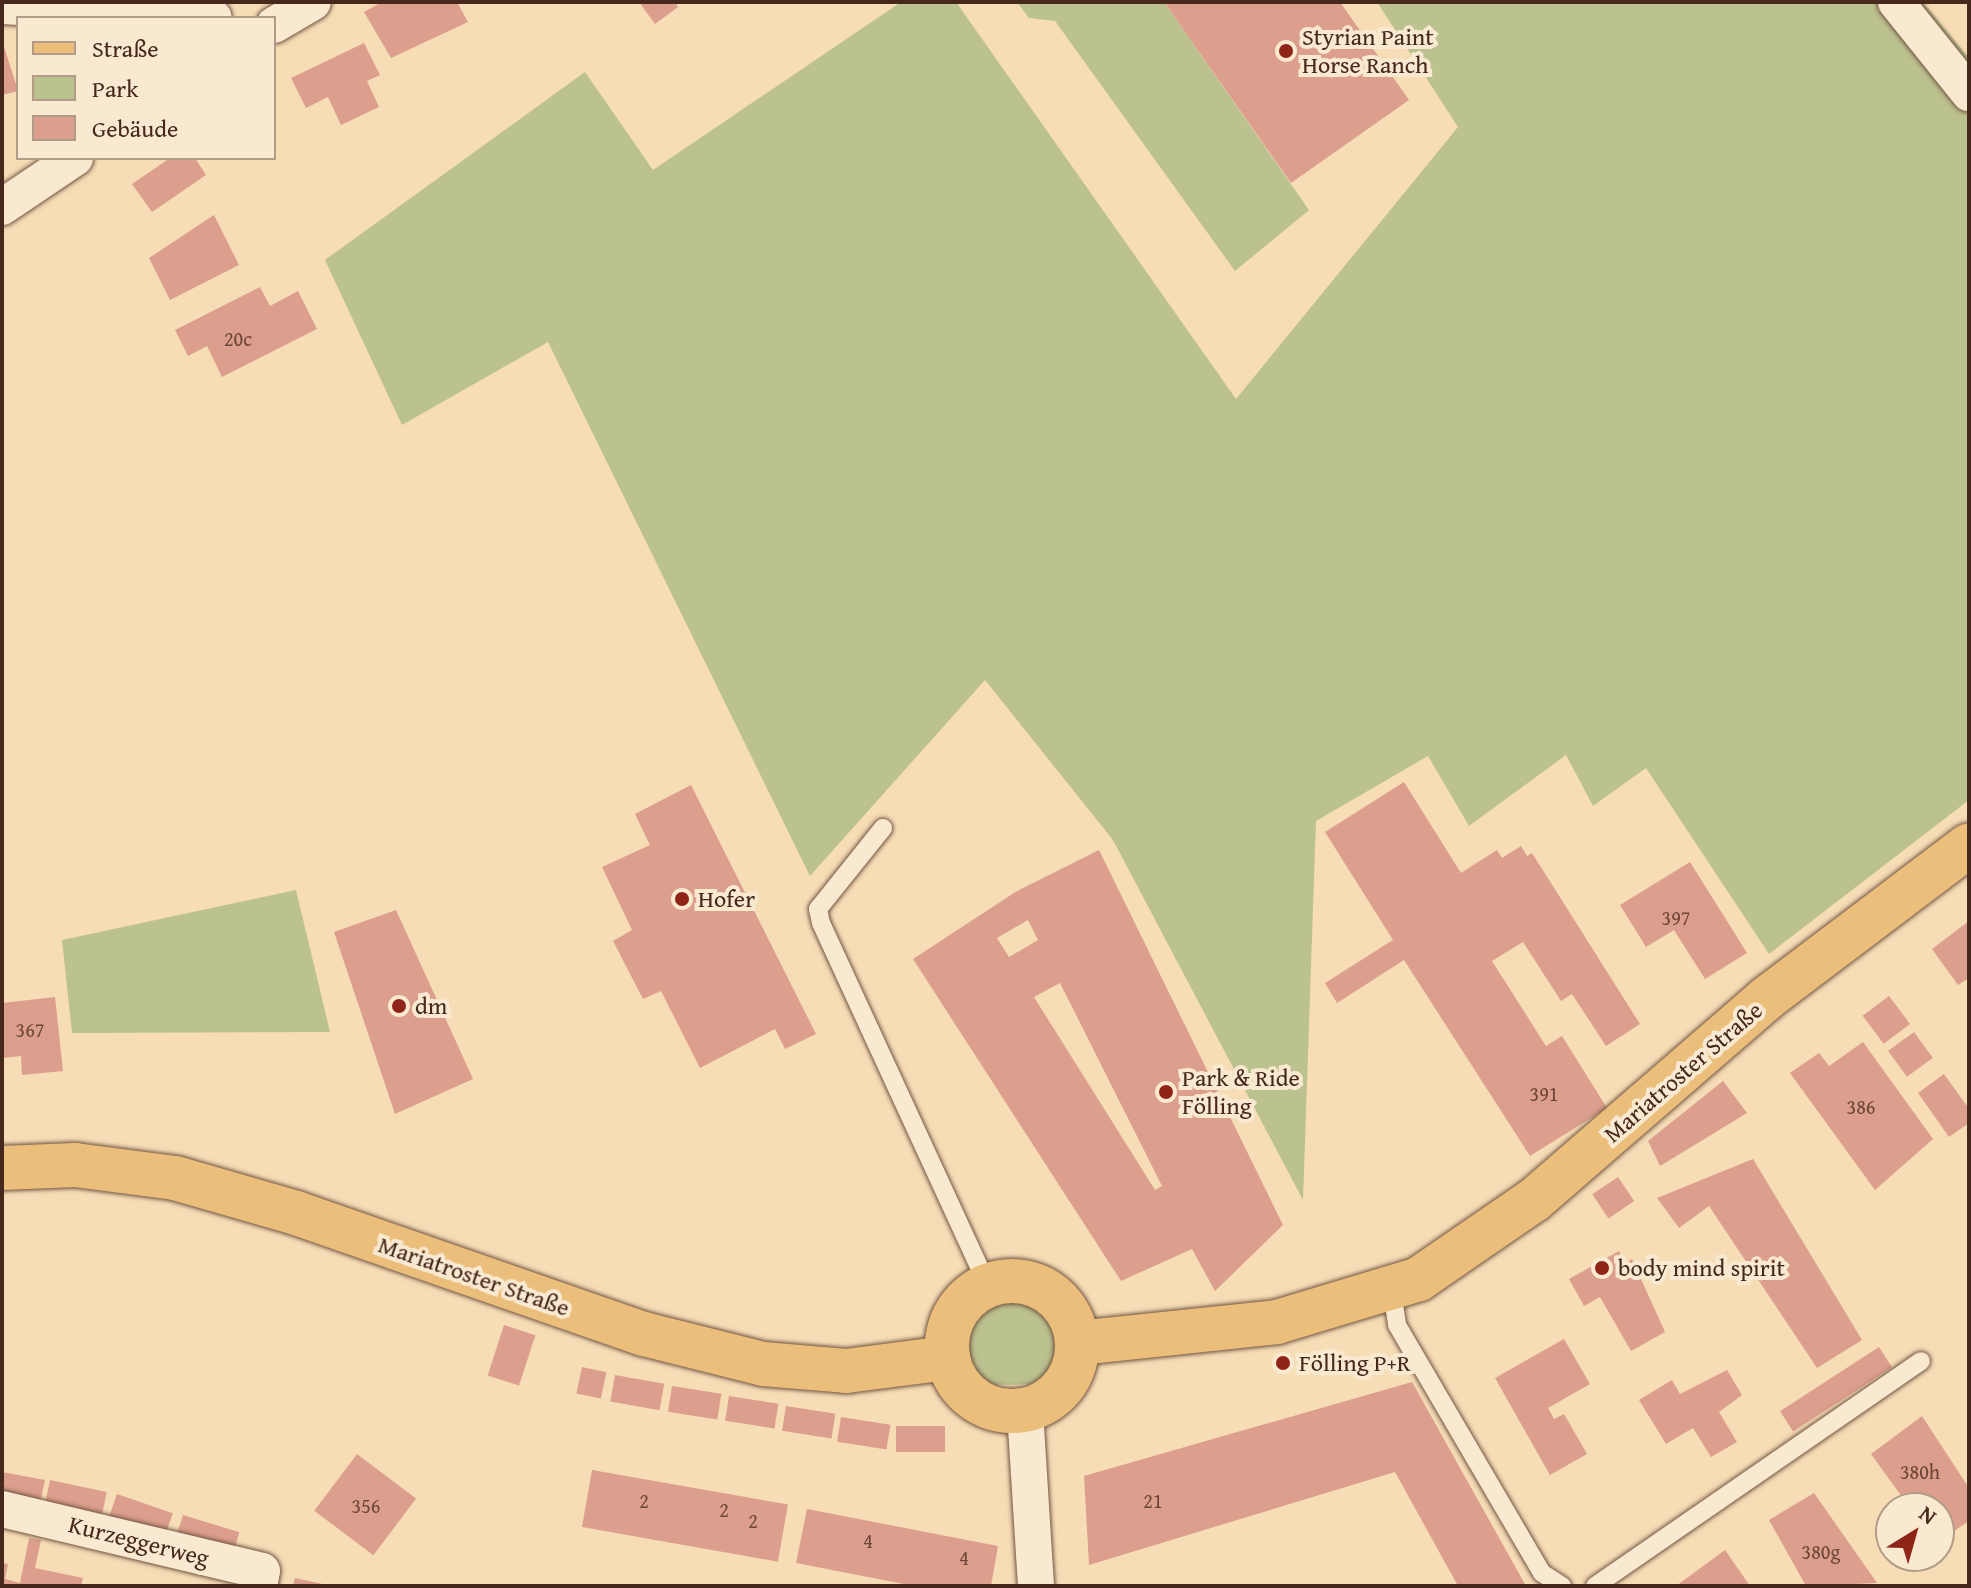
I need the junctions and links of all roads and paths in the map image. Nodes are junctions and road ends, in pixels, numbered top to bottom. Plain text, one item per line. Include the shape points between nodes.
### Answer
1 (313, 2) edge
2 (1896, 2) edge
3 (2, 6) edge
4 (179, 16) edge
5 (276, 23) edge
6 (1969, 93) edge
7 (72, 160) edge
8 (2, 207) edge
9 (883, 828) dead end
10 (1969, 845) edge
11 (2, 1168) edge
12 (988, 1286) junction
13 (1392, 1292) junction
14 (1078, 1343) junction
15 (948, 1358) junction
16 (1921, 1361) dead end
17 (1025, 1411) junction
18 (2, 1509) edge
19 (259, 1586) edge
20 (1036, 1586) edge
21 (1562, 1586) edge
22 (1595, 1586) edge

1 - 5 street
2 - 6 street
3 - 4 street
7 - 8 street
9 - 12 lane via 818,909 821,923
10 - 13 main road, Mariatroster Straße via 1767,998 1534,1200 1448,1262
11 - 15 main road, Mariatroster Straße via 75,1165 175,1178 296,1213 644,1334 763,1364 846,1371
12 - 14 main road via 1012,1281 1047,1292 1072,1319
12 - 15 main road via 955,1315
13 - 14 main road, Mariatroster Straße via 1277,1322
13 - 21 lane via 1397,1325 1542,1573
14 - 17 main road via 1064,1387
15 - 17 main road via 961,1385 984,1406
16 - 22 lane
17 - 20 street
18 - 19 street, Kurzeggerweg via 262,1571

